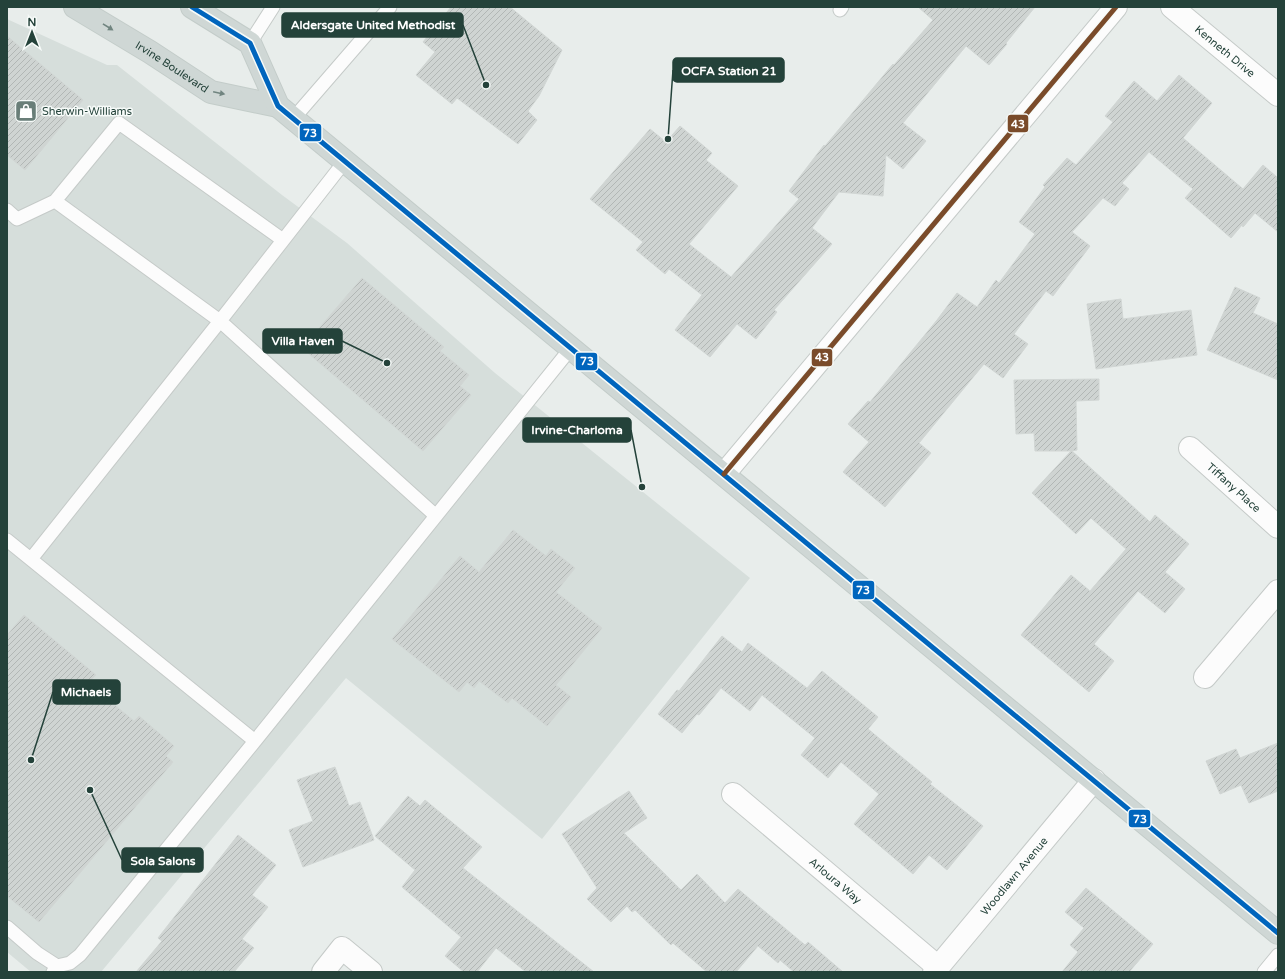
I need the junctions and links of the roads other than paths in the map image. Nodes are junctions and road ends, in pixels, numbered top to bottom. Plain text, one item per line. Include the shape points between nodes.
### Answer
1 (75, 7) edge
2 (192, 7) edge
3 (273, 7) edge
4 (390, 7) edge
5 (1116, 7) edge
6 (1172, 7) edge
7 (250, 43) junction
8 (1278, 95) edge
9 (285, 112) junction
10 (345, 161) junction
11 (55, 201) junction
12 (7, 210) edge
13 (283, 240) junction
14 (220, 321) junction
15 (571, 348) junction
16 (1190, 448) dead end
17 (724, 474) junction
18 (436, 516) junction
19 (1278, 527) edge
20 (7, 540) edge
21 (31, 559) junction
22 (1278, 591) edge
23 (1205, 677) dead end
24 (255, 741) junction
25 (1094, 780) junction
26 (733, 794) dead end
27 (7, 927) edge
28 (1278, 933) edge
29 (1278, 955) edge
30 (55, 969) edge
31 (936, 970) edge
32 (322, 972) edge
33 (371, 972) edge
34 (1264, 972) edge

1 -> 9 main road, Irvine Boulevard via 211,92
2 - 7 main road
3 - 7 lane
4 - 9 lane
5 - 17 street
6 - 8 street, Kenneth Drive
7 - 9 main road, Irvine Boulevard
9 - 10 main road, Irvine Boulevard
10 - 13 lane
10 - 15 main road, Irvine Boulevard
11 - 12 lane via 17,219
11 - 13 lane via 119,123
11 - 14 lane
13 - 14 lane
14 - 18 lane
14 - 21 lane
15 - 17 main road, Irvine Boulevard
15 - 18 lane
16 - 19 street, Tiffany Place
17 - 25 main road, Irvine Boulevard
18 - 24 lane
20 - 21 lane
21 - 24 lane
22 - 23 street
24 - 30 lane via 80,956
25 - 28 main road, Irvine Boulevard
25 - 31 street, Woodlawn Avenue
26 - 31 street, Arloura Way
27 - 30 lane
29 - 34 lane
32 - 33 street via 342,948

